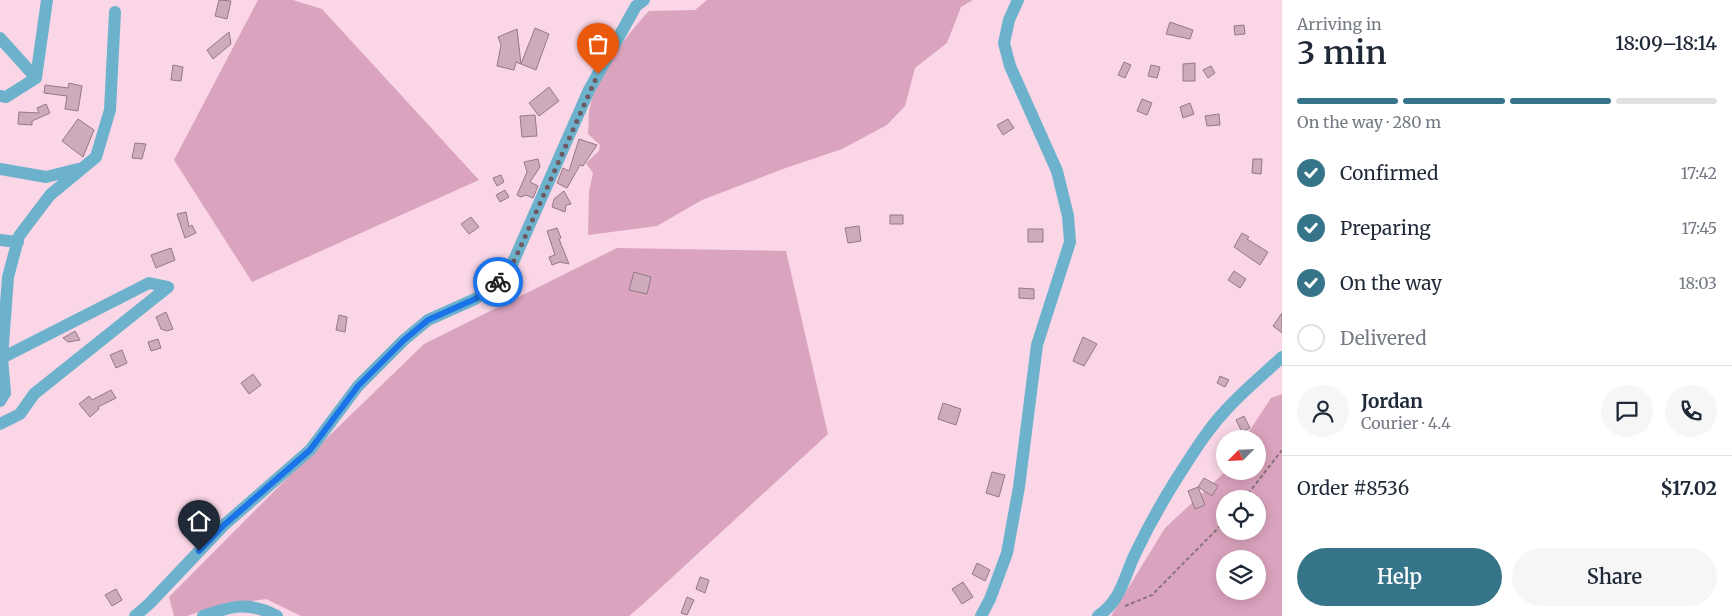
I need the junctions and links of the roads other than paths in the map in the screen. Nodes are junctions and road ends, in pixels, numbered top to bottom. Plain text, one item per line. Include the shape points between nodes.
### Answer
1 (47, 0) edge
2 (644, 0) edge
3 (1018, 0) edge
4 (115, 12) dead end
5 (0, 38) edge
6 (36, 78) junction
7 (0, 96) edge
8 (83, 167) junction
9 (0, 169) edge
10 (0, 240) edge
11 (18, 242) junction
12 (4, 274) edge
13 (1, 357) edge
14 (1282, 357) edge
15 (0, 401) edge
16 (0, 424) edge
17 (135, 616) edge
18 (203, 616) edge
19 (276, 616) edge
20 (980, 616) edge
21 (1098, 616) edge

1 - 6 street
2 - 17 street via 636,6 589,90 506,276 475,299 428,320 404,340 358,386 310,450 224,525
3 - 20 street via 1004,43 1010,66 1057,171 1068,216 1070,242 1037,345 1019,488 1007,553
4 - 8 street via 110,110 96,157
5 - 6 street
6 - 7 street via 6,97
8 - 9 street via 46,177
8 - 11 street via 50,195 19,236
10 - 11 street
11 - 12 street
12 - 13 street
13 - 15 street via 5,393
13 - 16 street via 149,283 168,287 34,394 20,414
14 - 21 street via 1225,411 1197,447 1135,553 1126,582 1116,599
18 - 19 street via 246,605

